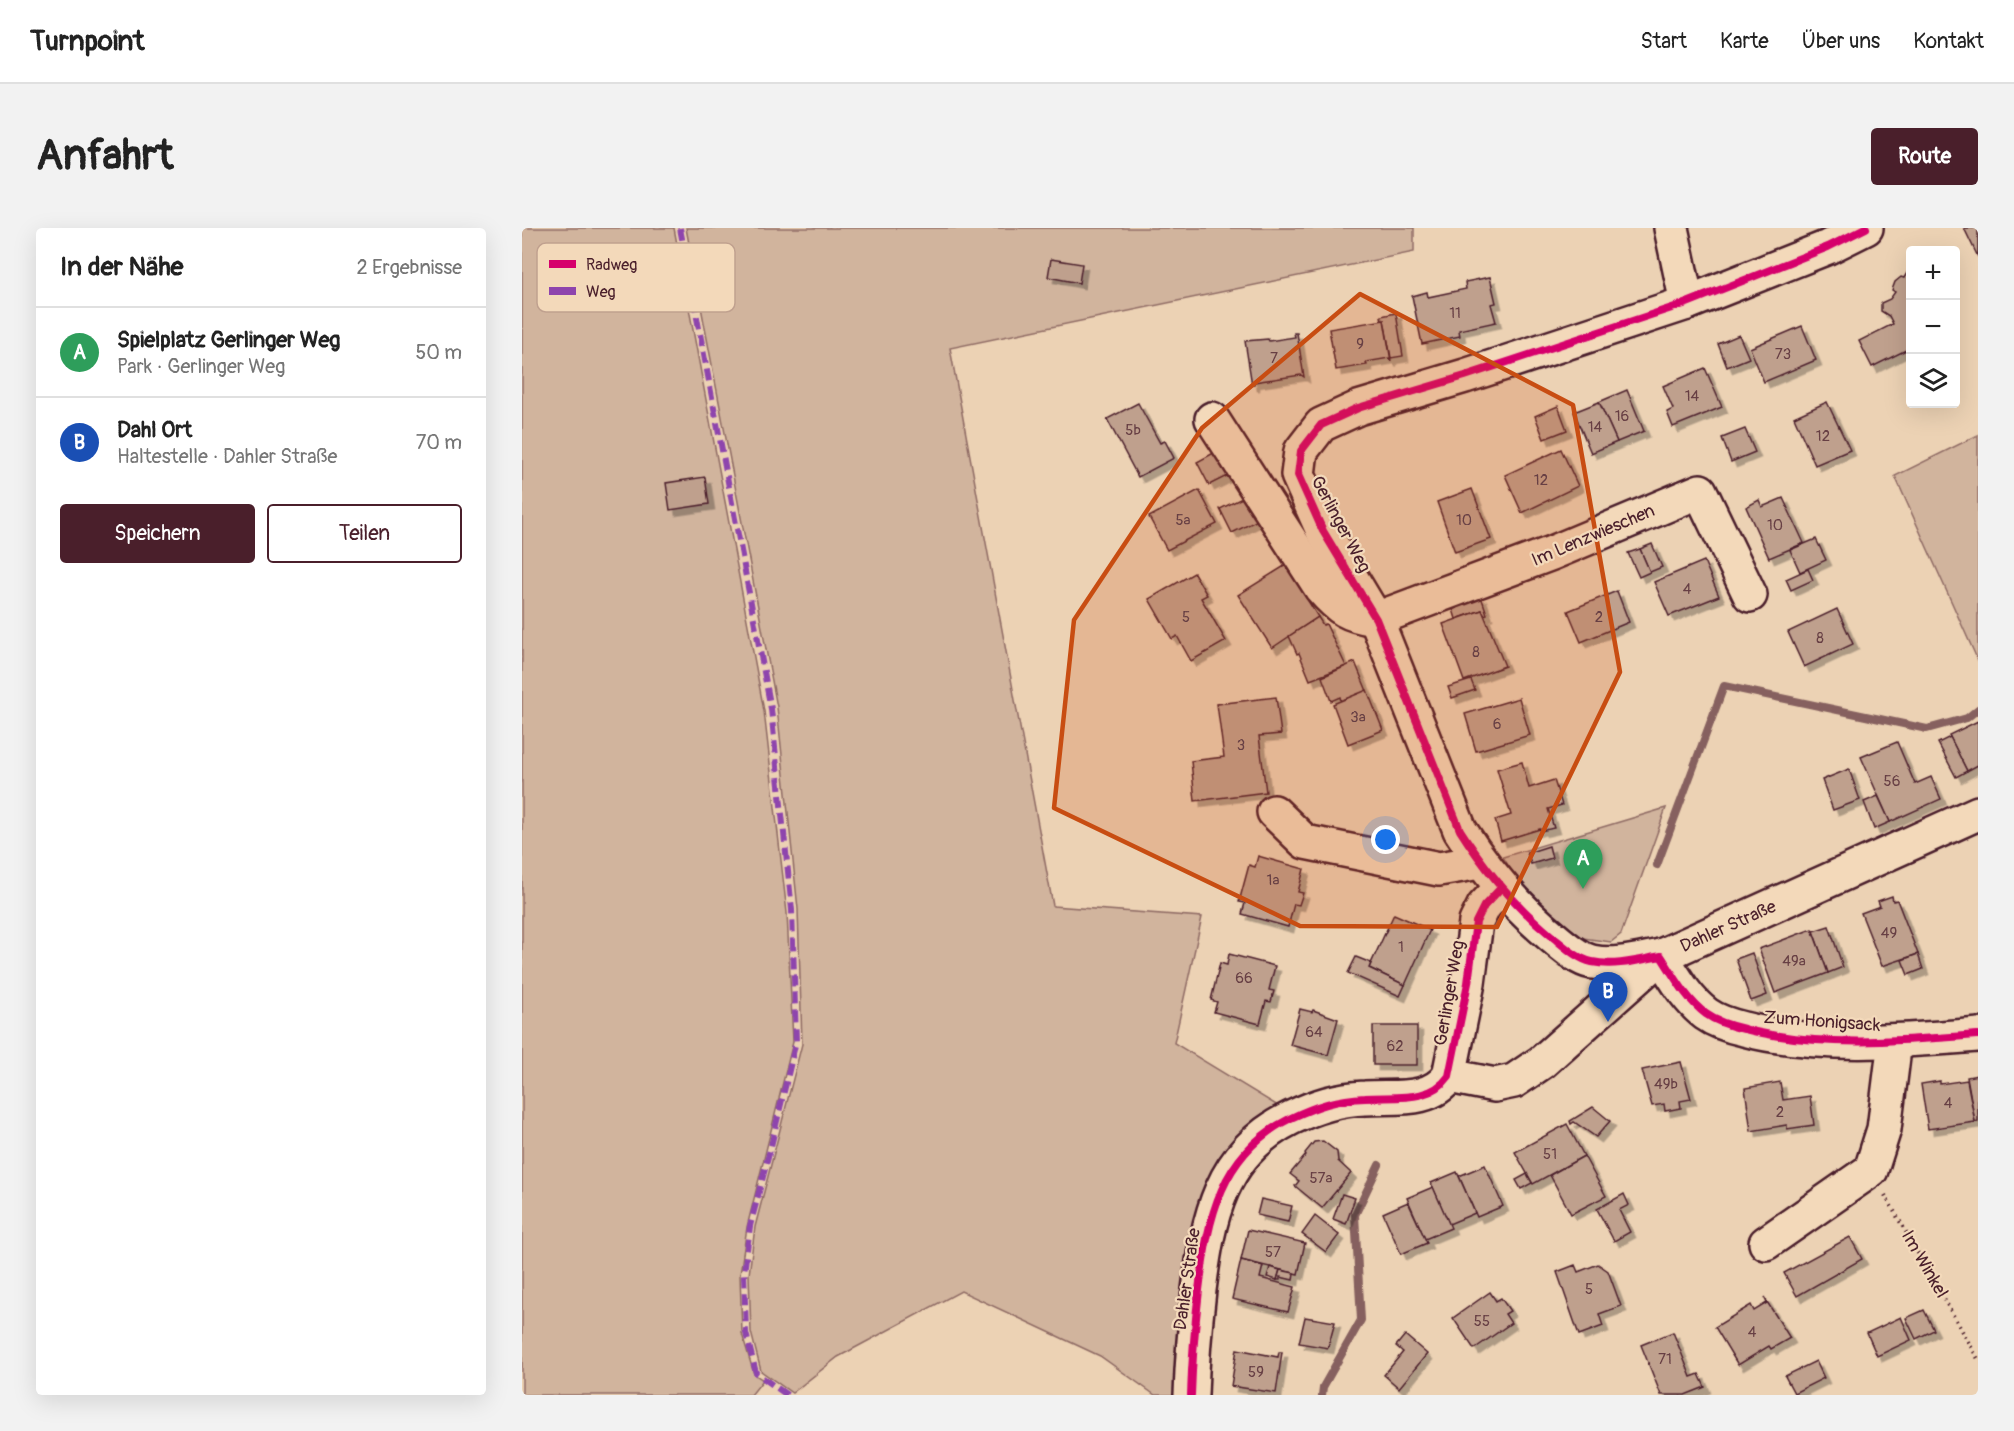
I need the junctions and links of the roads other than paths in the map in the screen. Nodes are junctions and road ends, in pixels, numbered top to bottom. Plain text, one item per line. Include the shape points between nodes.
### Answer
1 (1671, 228) edge
2 (1866, 228) edge
3 (1687, 303) junction
4 (1212, 419) dead end
5 (1750, 595) dead end
6 (1376, 619) junction
7 (1274, 812) dead end
8 (1978, 813) edge
9 (1480, 862) junction
10 (1501, 888) junction
11 (1661, 956) junction
12 (1978, 1035) edge
13 (1895, 1041) junction
14 (1449, 1076) junction
15 (1766, 1243) dead end
16 (1191, 1395) edge

1 - 3 street
2 - 3 street, Gerlinger Weg
3 - 6 street, Gerlinger Weg via 1358,408 1322,424 1301,451 1298,476 1323,531
4 - 6 street via 1321,588 1335,605 1353,616
5 - 6 street, Im Lenzwieschen via 1700,490 1552,553
6 - 9 street, Gerlinger Weg via 1460,830
7 - 9 street via 1305,842 1438,869
8 - 11 street, Dahler Straße
9 - 10 street, Gerlinger Weg
10 - 11 street, Gerlinger Weg via 1548,933 1582,958 1618,963
10 - 14 street, Gerlinger Weg via 1484,906 1476,922
11 - 13 street, Zum Honigsack via 1685,994 1706,1014 1725,1024 1780,1036
11 - 14 street, Dahler Straße via 1542,1062 1514,1081 1495,1085
12 - 13 street, Zum Honigsack
13 - 15 street via 1884,1130 1871,1170
14 - 16 street, Dahler Straße via 1443,1086 1426,1095 1350,1099 1314,1107 1283,1122 1245,1151 1226,1178 1204,1247

